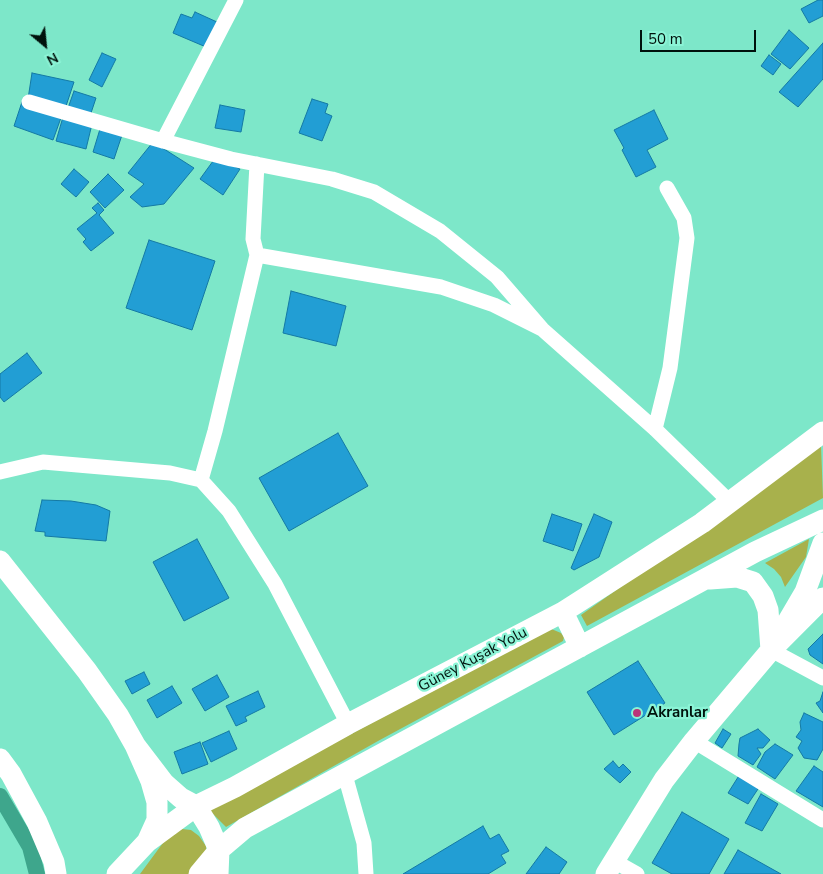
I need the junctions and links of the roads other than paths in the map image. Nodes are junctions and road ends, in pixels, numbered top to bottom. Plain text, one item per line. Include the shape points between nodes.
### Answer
1 (236, 0) edge
2 (29, 102) dead end
3 (164, 141) junction
4 (257, 164) junction
5 (667, 188) dead end
6 (257, 254) junction
7 (542, 329) junction
8 (655, 429) junction
9 (823, 432) edge
10 (0, 472) edge
11 (201, 480) junction
12 (731, 502) junction
13 (823, 520) edge
14 (823, 543) edge
15 (0, 561) edge
16 (704, 579) junction
17 (823, 598) edge
18 (563, 612) junction
19 (580, 647) junction
20 (771, 650) junction
21 (823, 678) edge
22 (348, 724) junction
23 (694, 740) junction
24 (135, 745) junction
25 (0, 759) edge
26 (345, 775) junction
27 (196, 806) junction
28 (823, 820) edge
29 (147, 842) junction
30 (219, 850) junction
31 (610, 868) edge
32 (56, 874) edge
33 (117, 874) edge
34 (199, 874) edge
35 (218, 874) edge
36 (366, 874) edge
37 (637, 874) edge

1 - 3 street
2 - 3 street
3 - 4 street
4 - 6 street via 253,239
4 - 7 street via 332,179 374,192 440,231 497,277
5 - 8 street via 684,218 688,238 670,368
6 - 7 street via 441,287 494,305
6 - 11 street
7 - 8 street
8 - 12 street
9 - 12 main road, Güney Kuşak Yolu
10 - 11 street via 43,462 170,473
11 - 22 street via 229,510 275,584
12 - 18 main road, Güney Kuşak Yolu
13 - 16 main road
14 - 20 main road via 805,592
15 - 24 main road via 86,671
16 - 19 main road
16 - 20 main road via 737,577 753,582 768,610
17 - 20 main road
18 - 19 main road
18 - 22 main road, Güney Kuşak Yolu
19 - 26 main road
20 - 21 street
20 - 23 main road
22 - 27 main road, Güney Kuşak Yolu
23 - 28 street
23 - 31 main road via 664,780
24 - 27 main road via 164,783
24 - 29 main road via 157,802 157,820
25 - 32 main road via 37,822
26 - 30 main road via 245,828
26 - 36 street via 364,843
27 - 29 main road, Güney Kuşak Yolu
27 - 30 main road
29 - 33 main road, Güney Kuşak Yolu
30 - 34 main road
30 - 35 main road
31 - 37 street

